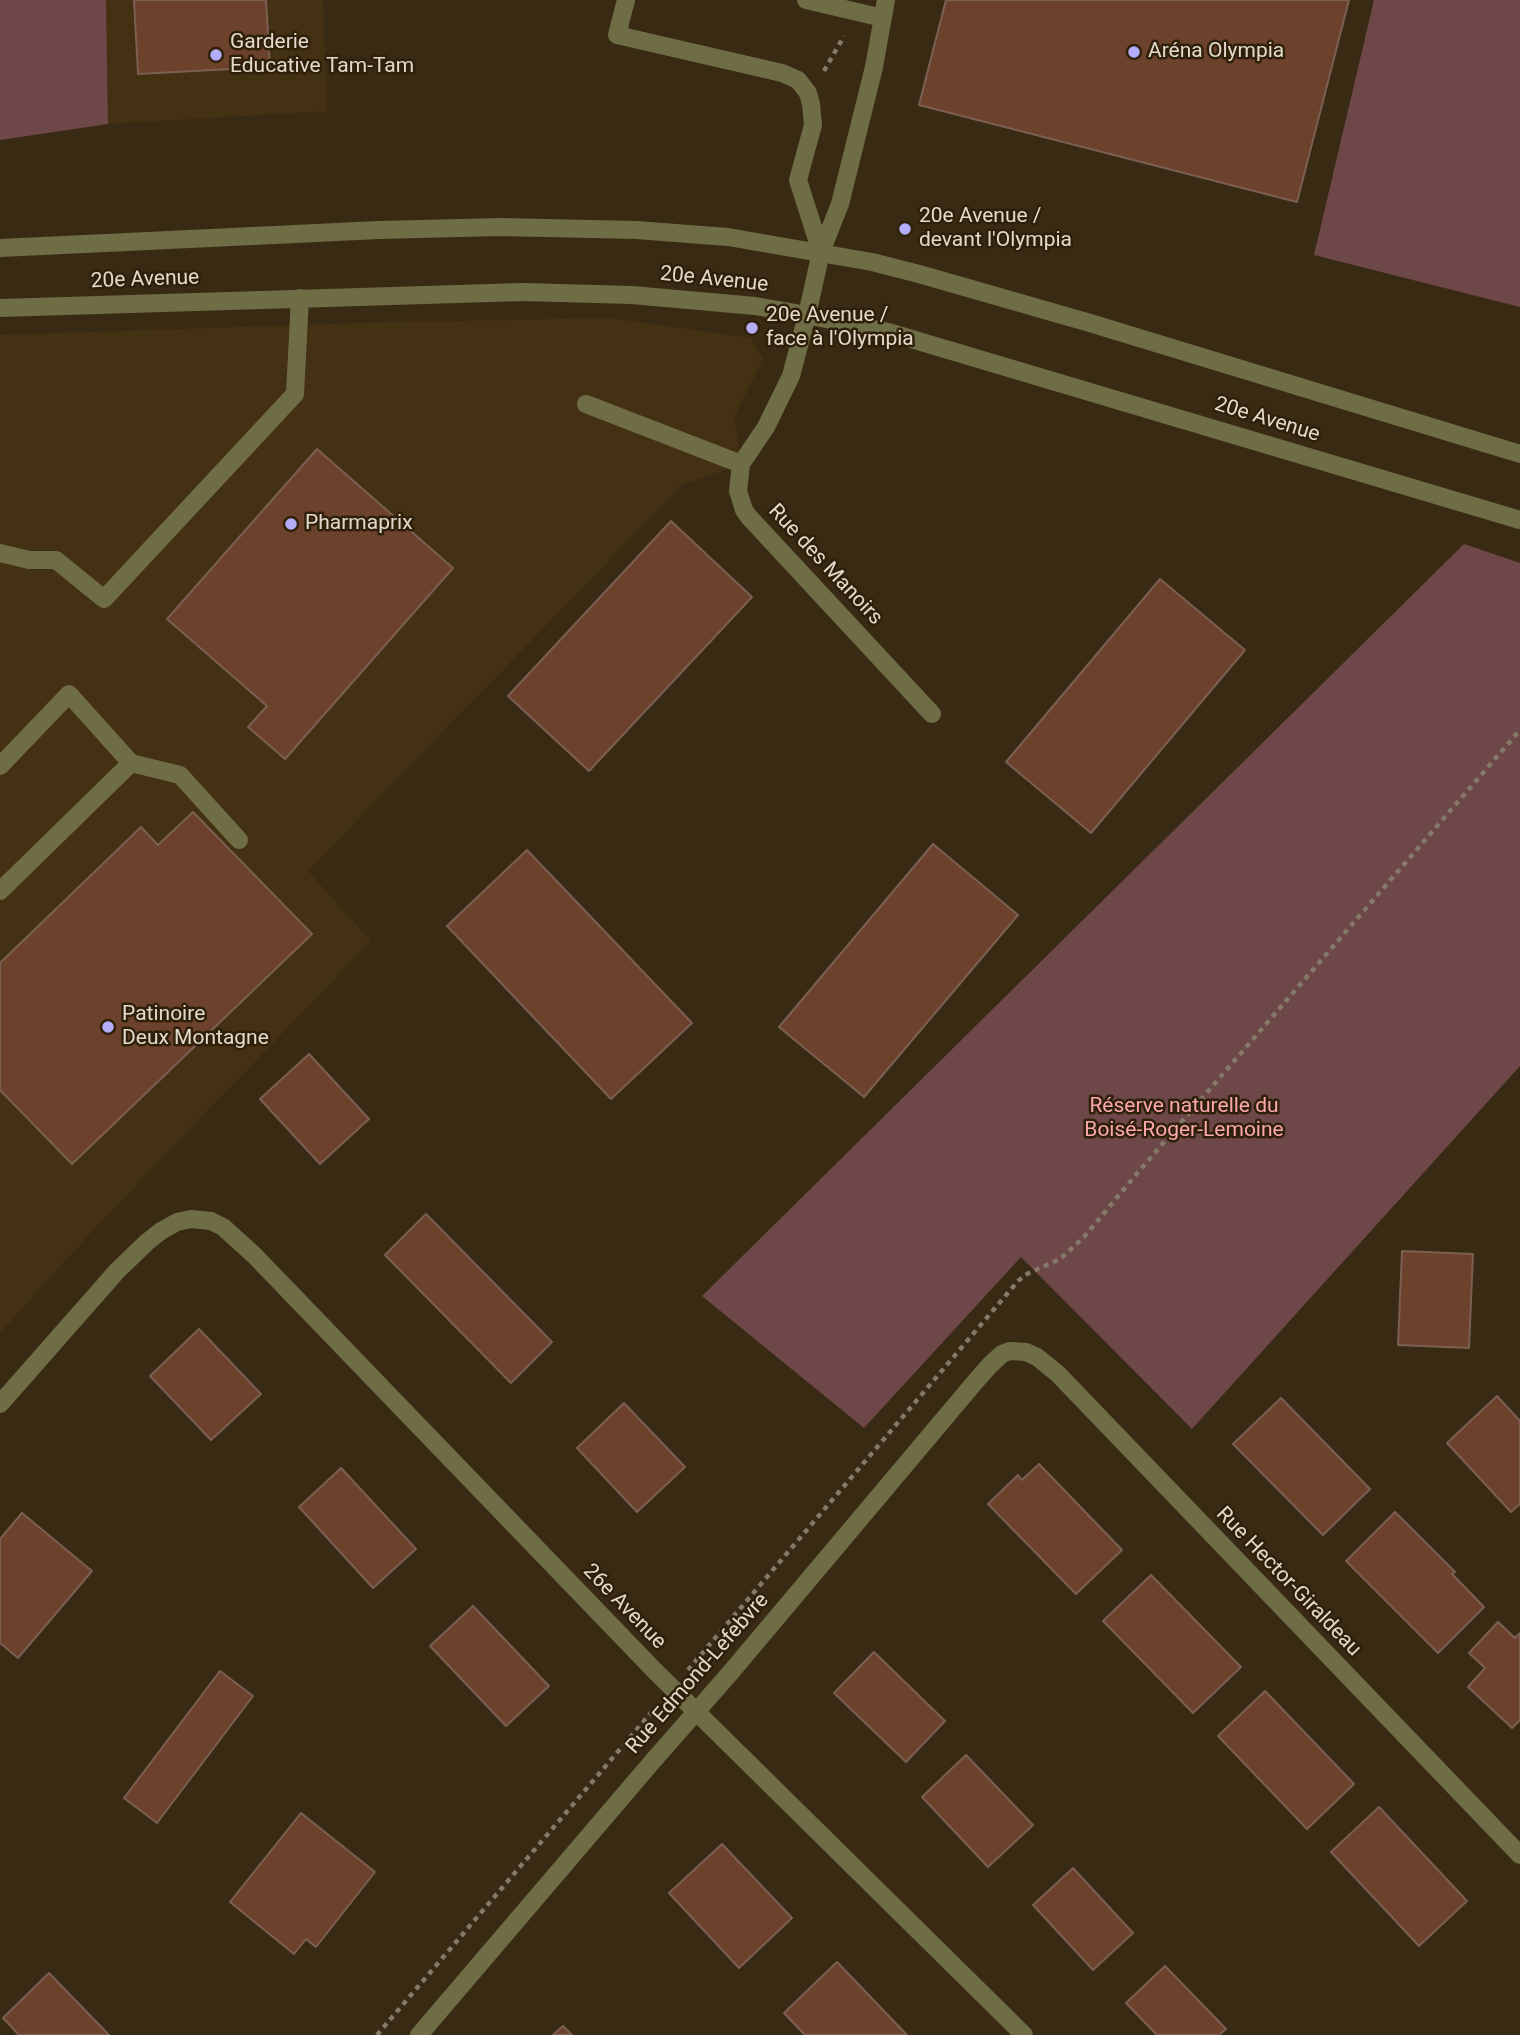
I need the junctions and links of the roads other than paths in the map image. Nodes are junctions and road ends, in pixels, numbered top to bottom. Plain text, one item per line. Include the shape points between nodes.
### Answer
1 (626, 0) edge
2 (806, 0) edge
3 (886, 0) edge
4 (883, 18) junction
5 (0, 248) edge
6 (821, 252) junction
7 (300, 298) junction
8 (0, 308) edge
9 (807, 314) junction
10 (586, 404) dead end
11 (1520, 454) edge
12 (741, 464) junction
13 (1520, 520) edge
14 (0, 553) edge
15 (933, 714) dead end
16 (131, 763) junction
17 (0, 766) edge
18 (239, 840) dead end
19 (0, 891) edge
20 (1017, 1350) joint
21 (0, 1404) edge
22 (697, 1712) junction
23 (1520, 1856) edge
24 (1022, 2034) edge
25 (419, 2035) edge

1 - 6 street via 617,35 798,80 808,93 813,125 799,180
2 - 4 street
3 - 4 street
4 - 6 street via 840,204
5 - 6 street, 20e Avenue via 500,227 728,237
6 - 9 street
6 - 11 street, 20e Avenue via 907,271 1090,323
7 - 8 street, 20e Avenue
7 - 9 street, 20e Avenue via 578,293 708,301
7 - 14 street via 295,394 104,598 56,560
9 - 12 street via 791,376
9 - 13 street, 20e Avenue via 901,335
10 - 12 street
12 - 15 street, Rue des Manoirs via 738,491 749,517
16 - 17 street via 69,694
16 - 18 street via 180,775
16 - 19 street
20 - 22 street, Rue Edmond-Lefebvre via 1002,1354 990,1365
20 - 23 street, Rue Hector-Giraldeau via 1037,1357 1058,1374
21 - 22 street, 26e Avenue via 134,1254 177,1223 211,1221 240,1242
22 - 24 street, 26e Avenue
22 - 25 street, Rue Edmond-Lefebvre

